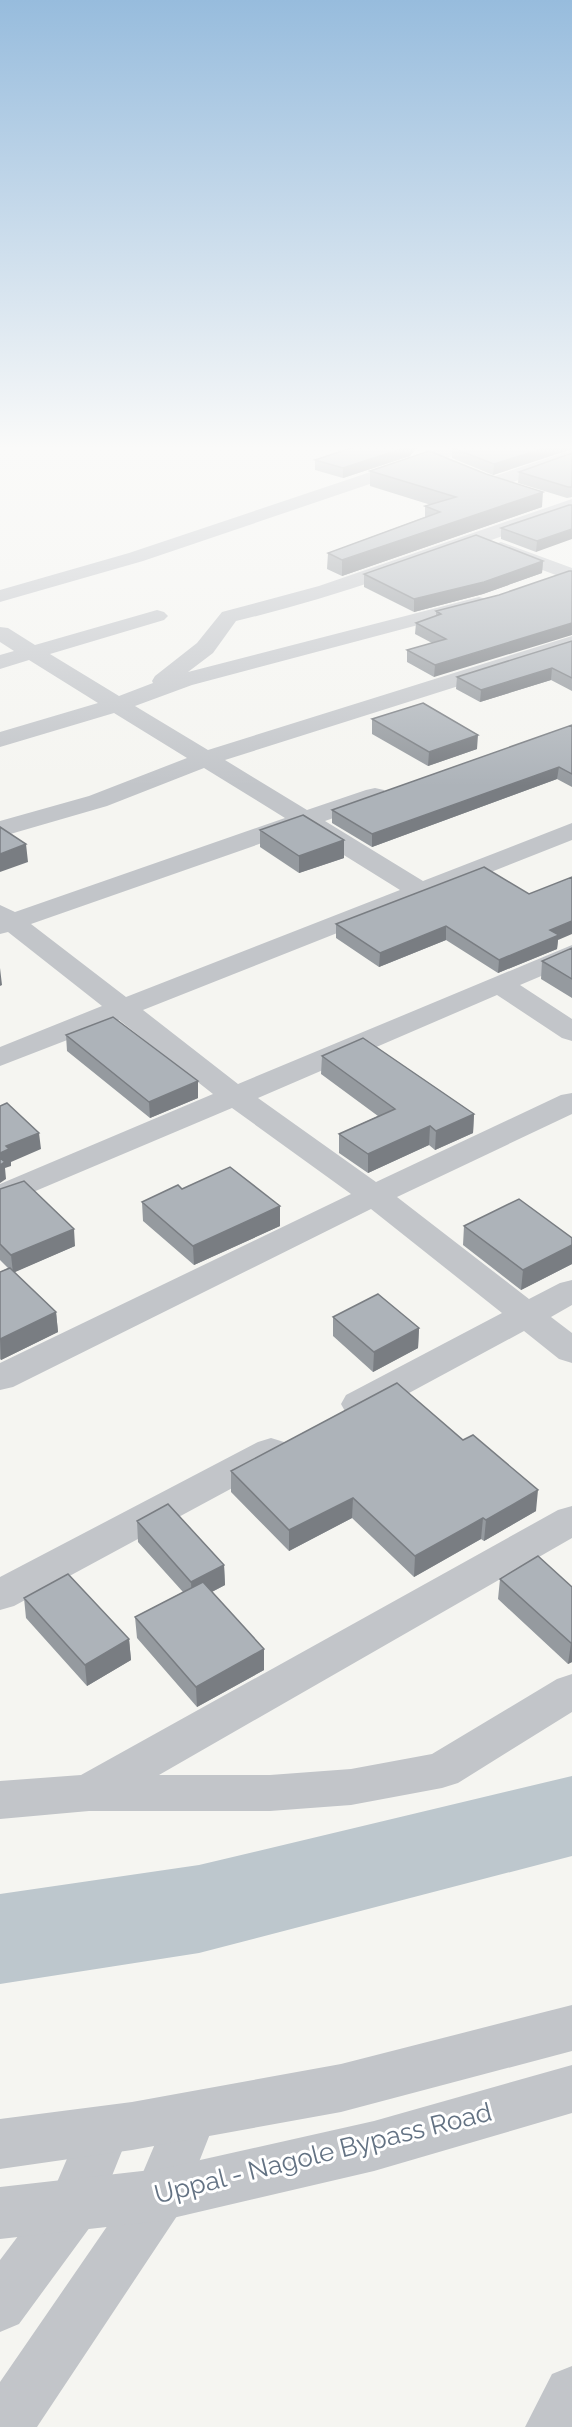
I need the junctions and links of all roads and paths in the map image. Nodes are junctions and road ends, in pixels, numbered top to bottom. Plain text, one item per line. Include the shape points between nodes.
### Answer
1 (125, 560) edge
2 (411, 560) edge
3 (533, 560) edge
4 (570, 574) edge
5 (537, 584) edge
6 (0, 596) edge
7 (498, 597) edge
8 (157, 616) dead end
9 (0, 633) edge
10 (572, 643) edge
11 (33, 653) junction
12 (0, 662) edge
13 (150, 692) junction
14 (118, 704) junction
15 (0, 740) edge
16 (205, 759) junction
17 (394, 788) edge
18 (306, 819) junction
19 (0, 829) edge
20 (560, 836) edge
21 (572, 854) edge
22 (421, 891) junction
23 (4, 921) edge
24 (572, 953) edge
25 (499, 984) junction
26 (121, 1010) junction
27 (572, 1032) edge
28 (0, 1057) edge
29 (235, 1096) junction
30 (572, 1102) edge
31 (374, 1195) junction
32 (0, 1196) edge
33 (572, 1291) edge
34 (527, 1315) junction
35 (572, 1351) edge
36 (0, 1378) edge
37 (572, 1520) edge
38 (0, 1595) edge
39 (572, 1691) edge
40 (88, 1793) junction
41 (0, 1800) edge
42 (572, 2028) edge
43 (572, 2089) edge
44 (192, 2116) junction
45 (104, 2131) junction
46 (0, 2144) edge
47 (160, 2195) junction
48 (74, 2205) junction
49 (0, 2213) edge
50 (0, 2305) edge
51 (572, 2394) edge
52 (3, 2427) edge
53 (554, 2427) edge

1 - 6 street
2 - 13 street via 326,590 229,616 205,648
3 - 4 street
4 - 5 street
7 - 13 street
8 - 11 street
9 - 11 street
10 - 16 street
11 - 12 street
11 - 14 street
13 - 14 street
14 - 15 street
14 - 16 street
16 - 18 street
16 - 19 street via 98,801
17 - 18 street
18 - 22 street
18 - 23 street
20 - 21 street
20 - 22 street
22 - 26 street
23 - 26 street
24 - 25 street
25 - 27 street
25 - 29 street
26 - 28 street
26 - 29 street
29 - 31 street
29 - 32 street
30 - 31 street
31 - 34 street
31 - 36 street
33 - 34 street
34 - 35 street
34 - 38 street
37 - 40 street
39 - 40 street via 442,1770 351,1787 270,1793
40 - 41 street
42 - 44 street via 341,2088
43 - 47 street, Uppal - Nagole Bypass Road via 374,2146
44 - 45 street
44 - 47 street
45 - 46 street
45 - 48 street
47 - 48 street, Uppal - Nagole Bypass Road
47 - 52 street
48 - 49 street, Uppal - Nagole Bypass Road
48 - 50 street
51 - 53 street

